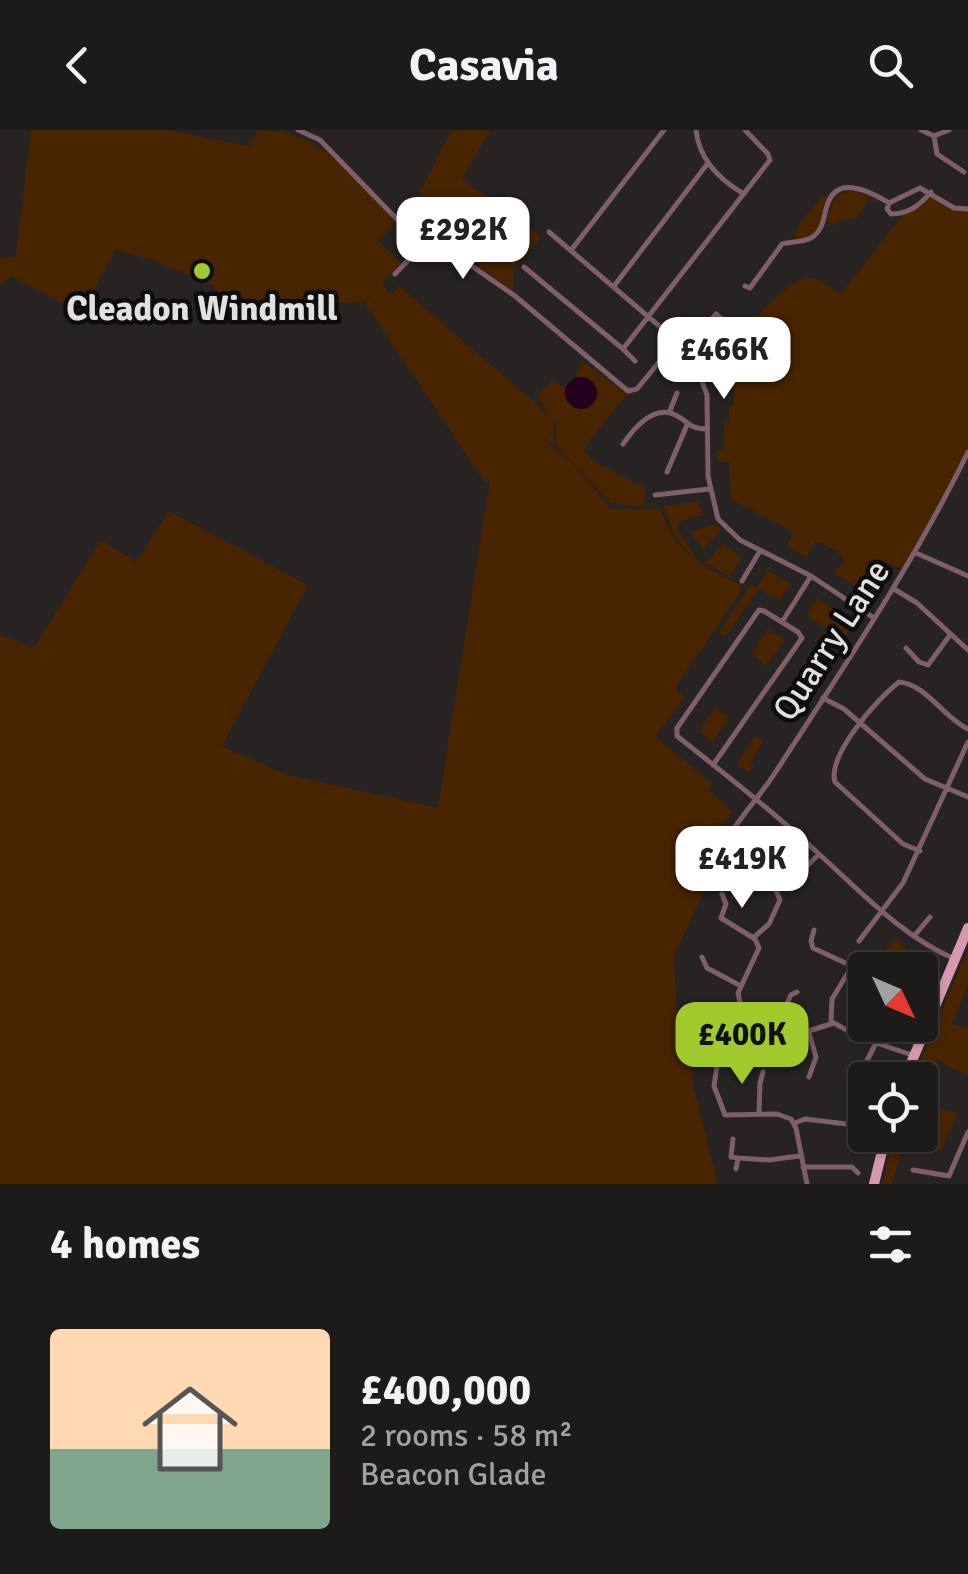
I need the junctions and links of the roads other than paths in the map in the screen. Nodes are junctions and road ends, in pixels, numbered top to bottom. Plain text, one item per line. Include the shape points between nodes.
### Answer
1 (298, 130) edge
2 (664, 130) edge
3 (696, 130) edge
4 (745, 130) edge
5 (921, 130) edge
6 (949, 130) edge
7 (934, 136) junction
8 (708, 163) junction
9 (964, 172) dead end
10 (931, 192) junction
11 (744, 194) junction
12 (889, 203) junction
13 (968, 209) edge
14 (550, 232) dead end
15 (420, 243) junction
16 (572, 250) junction
17 (524, 267) dead end
18 (395, 274) dead end
19 (614, 286) junction
20 (744, 286) dead end
21 (650, 317) junction
22 (753, 322) dead end
23 (736, 330) junction
24 (677, 340) junction
25 (622, 350) junction
26 (689, 351) junction
27 (665, 354) junction
28 (635, 361) dead end
29 (696, 363) junction
30 (677, 393) dead end
31 (670, 413) junction
32 (688, 426) junction
33 (707, 429) junction
34 (622, 444) dead end
35 (968, 452) edge
36 (667, 472) dead end
37 (709, 489) junction
38 (655, 495) dead end
39 (760, 551) junction
40 (916, 554) junction
41 (810, 576) junction
42 (968, 576) edge
43 (742, 582) dead end
44 (894, 589) junction
45 (874, 618) junction
46 (782, 622) junction
47 (951, 634) junction
48 (906, 648) dead end
49 (968, 650) edge
50 (823, 698) junction
51 (860, 723) junction
52 (968, 729) edge
53 (968, 742) edge
54 (713, 765) junction
55 (948, 788) junction
56 (968, 797) edge
57 (755, 798) junction
58 (722, 847) dead end
59 (920, 851) junction
60 (820, 854) junction
61 (775, 875) dead end
62 (798, 876) dead end
63 (722, 894) dead end
64 (882, 910) junction
65 (930, 917) dead end
66 (968, 928) edge
67 (814, 930) dead end
68 (916, 936) junction
69 (752, 938) junction
70 (859, 941) dead end
71 (702, 957) dead end
72 (955, 959) junction
73 (848, 964) edge
74 (848, 973) edge
75 (741, 986) junction
76 (792, 992) dead end
77 (740, 1010) junction
78 (706, 1016) dead end
79 (830, 1023) junction
80 (774, 1030) junction
81 (808, 1030) junction
82 (876, 1043) junction
83 (914, 1056) junction
84 (866, 1062) edge
85 (912, 1062) edge
86 (718, 1066) dead end
87 (763, 1072) dead end
88 (808, 1077) dead end
89 (759, 1114) junction
90 (794, 1123) junction
91 (848, 1124) edge
92 (968, 1132) edge
93 (733, 1139) dead end
94 (966, 1141) edge
95 (882, 1152) edge
96 (800, 1156) junction
97 (738, 1158) junction
98 (803, 1167) junction
99 (736, 1169) dead end
100 (912, 1170) dead end
101 (858, 1173) dead end
102 (806, 1184) edge
103 (874, 1184) edge

1 - 15 street via 320,140
2 - 16 street
3 - 8 street
4 - 11 street via 770,160
5 - 7 street
6 - 7 street
7 - 9 street via 937,154
8 - 11 street
8 - 19 street
10 - 12 street via 910,190
10 - 12 street via 902,214 891,214
10 - 13 street
11 - 21 street
12 - 20 street via 862,189 842,188 830,196 816,234 782,244 750,288
14 - 16 street
15 - 18 street
15 - 27 street via 440,244 515,296 628,391
16 - 19 street
17 - 25 street
19 - 21 street
21 - 24 street
21 - 25 street
22 - 23 street
23 - 26 street
23 - 26 street via 716,314
24 - 26 street
24 - 27 street
25 - 28 street
26 - 29 street
27 - 29 street via 676,364
29 - 33 street via 707,395
30 - 31 street
31 - 32 street
31 - 34 street via 646,420
32 - 33 street
32 - 36 street
33 - 37 street
35 - 40 street, Quarry Lane
37 - 38 street
37 - 39 street via 718,520
39 - 41 street
39 - 43 street
40 - 42 street
40 - 44 street, Quarry Lane
41 - 45 street
41 - 46 street
44 - 45 street, Quarry Lane
44 - 47 street
45 - 50 street, Quarry Lane
46 - 54 street via 802,638
46 - 54 street via 759,610 677,728 677,736
47 - 48 street via 928,664
47 - 49 street
50 - 51 street
50 - 57 street, Quarry Lane
51 - 52 street via 905,682
51 - 55 street via 925,780
51 - 59 street via 836,760 835,782 903,844
53 - 55 street
54 - 57 street
55 - 56 street
55 - 59 street
57 - 58 street, Quarry Lane
57 - 60 street
59 - 64 street
60 - 62 street
60 - 64 street
61 - 69 street via 780,900
63 - 69 street via 721,918
64 - 68 street
64 - 70 street
65 - 68 street
66 - 72 main road
67 - 73 street via 814,948
68 - 72 street
69 - 75 street via 757,957
71 - 75 street via 707,968
72 - 83 main road
74 - 79 street via 832,999
75 - 77 street
76 - 80 street
77 - 78 street
77 - 80 street
79 - 81 street
79 - 82 street
80 - 81 street
81 - 88 street via 816,1057
82 - 83 street
82 - 84 street
83 - 85 main road
86 - 89 street via 714,1086 726,1115
87 - 89 street
89 - 90 street via 787,1116
90 - 91 street
90 - 96 street
92 - 94 street
93 - 97 street via 731,1157
94 - 100 street via 949,1176
95 - 103 main road
96 - 97 street
96 - 98 street
97 - 99 street
98 - 101 street via 852,1167
98 - 102 street

